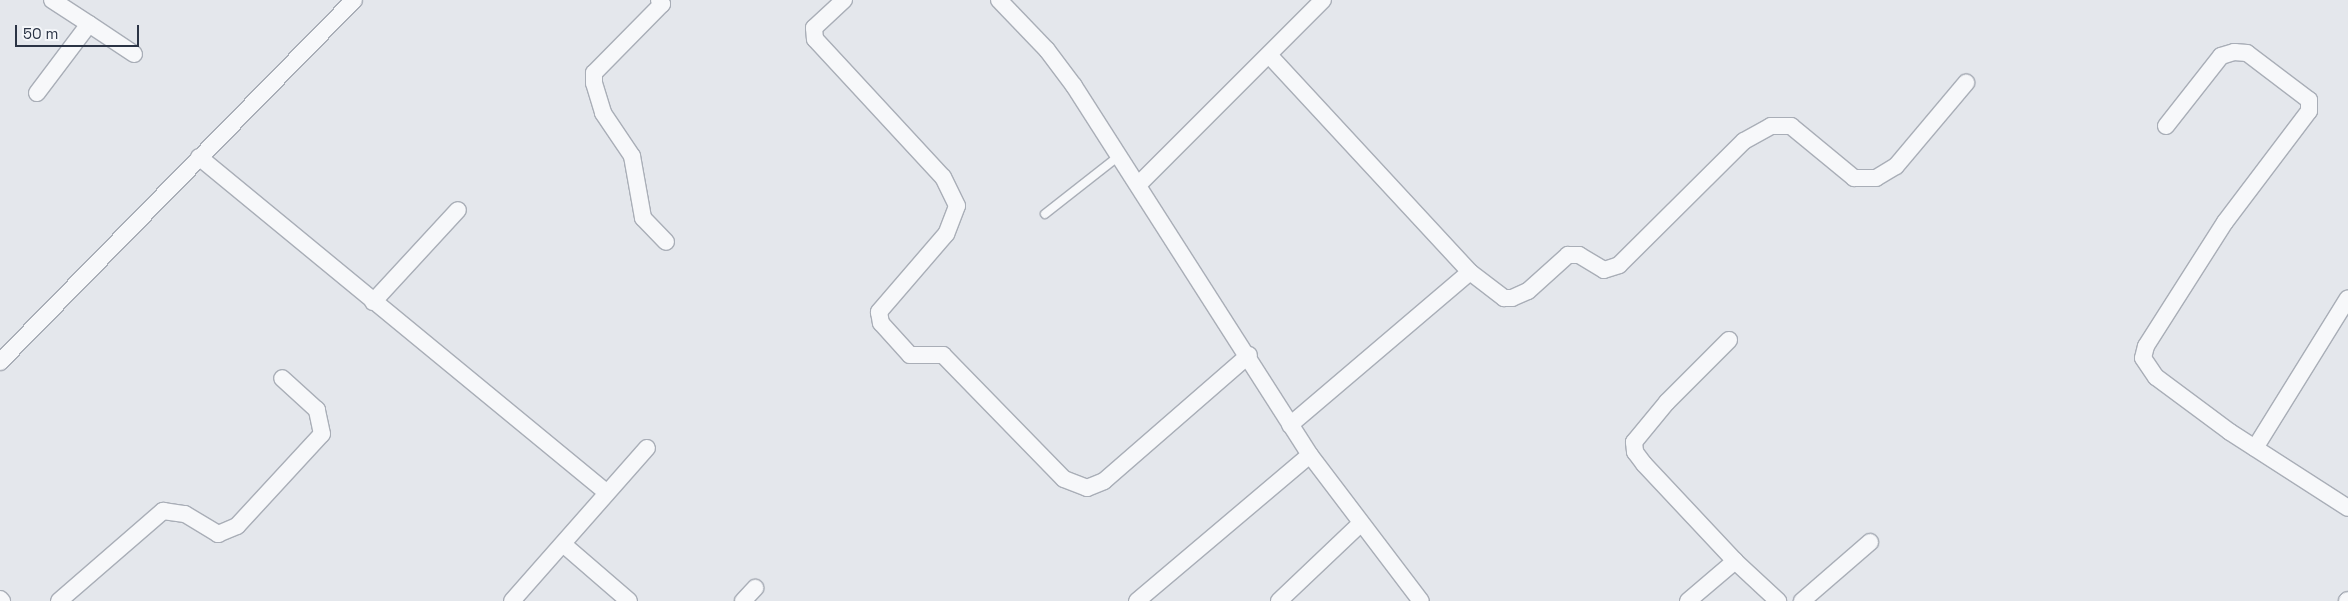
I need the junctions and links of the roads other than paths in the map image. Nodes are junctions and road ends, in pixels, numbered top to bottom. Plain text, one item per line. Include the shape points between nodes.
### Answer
1 (52, 0) edge
2 (354, 0) edge
3 (844, 0) edge
4 (999, 0) edge
5 (1323, 0) edge
6 (662, 1) edge
7 (89, 24) junction
8 (134, 54) dead end
9 (1269, 55) junction
10 (1966, 83) dead end
11 (36, 93) dead end
12 (2166, 126) dead end
13 (1120, 155) junction
14 (199, 157) junction
15 (1139, 184) junction
16 (458, 210) dead end
17 (1045, 214) dead end
18 (666, 242) dead end
19 (1470, 272) junction
20 (2348, 298) edge
21 (373, 302) junction
22 (1729, 340) dead end
23 (1249, 355) junction
24 (0, 362) edge
25 (282, 378) dead end
26 (1290, 425) junction
27 (647, 448) dead end
28 (2254, 448) junction
29 (1310, 455) junction
30 (606, 492) junction
31 (2345, 500) edge
32 (1360, 524) junction
33 (1870, 542) dead end
34 (563, 544) junction
35 (1735, 561) junction
36 (755, 588) dead end
37 (59, 601) edge
38 (512, 601) edge
39 (629, 601) edge
40 (743, 601) edge
41 (1138, 601) edge
42 (1279, 601) edge
43 (1421, 601) edge
44 (1688, 601) edge
45 (1778, 601) edge
46 (1802, 601) edge

1 - 7 street
2 - 14 street
3 - 23 street via 814,28 815,39 943,177 957,206 946,234 879,312 881,323 910,355 943,355 1064,479 1087,488 1104,481
4 - 13 street via 1047,50
5 - 9 street
6 - 18 street via 594,73 594,83 603,113 632,156 643,218
7 - 8 street
7 - 11 street
9 - 15 street
9 - 19 street
10 - 19 street via 1896,166 1876,178 1854,178 1790,126 1771,126 1744,141 1619,265 1604,270 1579,256 1568,255 1528,291 1512,298 1504,298
12 - 28 street via 2221,56 2234,52 2247,53 2309,100 2309,111 2225,222 2142,354 2156,377
13 - 15 street
13 - 17 lane
14 - 21 street
14 - 24 street
15 - 23 street
16 - 21 street
19 - 26 street
20 - 28 street
21 - 30 street
22 - 35 street via 1667,402 1634,442 1635,452 1644,464
23 - 26 street
25 - 37 street via 317,410 322,434 237,526 218,534 186,514 163,511
26 - 29 street
27 - 30 street
28 - 31 street
29 - 32 street
29 - 41 street
30 - 34 street
32 - 42 street
32 - 43 street
33 - 46 street
34 - 38 street
34 - 39 street
35 - 44 street
35 - 45 street
36 - 40 street

